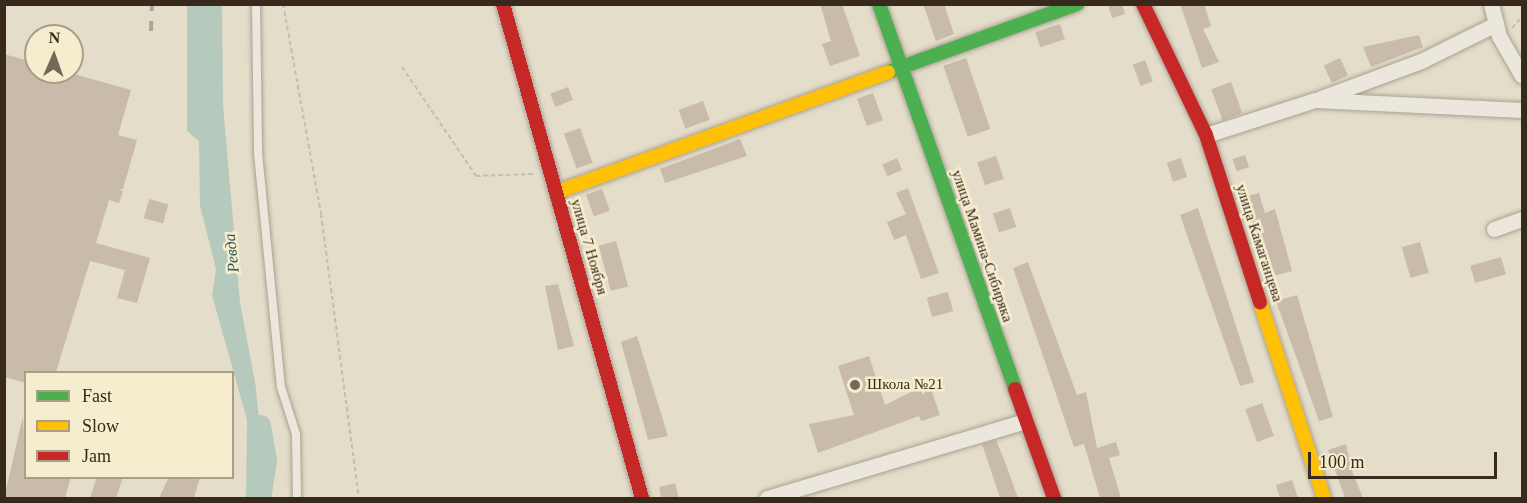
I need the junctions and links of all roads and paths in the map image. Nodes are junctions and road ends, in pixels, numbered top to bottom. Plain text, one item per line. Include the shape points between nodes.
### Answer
1 (256, 4) edge
2 (283, 4) edge
3 (503, 4) edge
4 (879, 4) edge
5 (1077, 4) edge
6 (1143, 4) edge
7 (1491, 4) edge
8 (1496, 24) junction
9 (402, 67) dead end
10 (903, 68) junction
11 (1522, 76) edge
12 (1315, 100) junction
13 (1522, 110) edge
14 (1206, 135) junction
15 (552, 176) junction
16 (557, 192) junction
17 (1522, 219) edge
18 (1494, 229) dead end
19 (1026, 421) junction
20 (297, 498) edge
21 (359, 498) edge
22 (642, 498) edge
23 (767, 498) edge
24 (1054, 498) edge
25 (1324, 498) edge

1 - 20 lane via 258,153 281,387 296,434
2 - 21 path via 321,214
3 - 15 street, улица 7 Ноября
4 - 10 street, улица Мамина-Сибиряка
5 - 10 street
6 - 14 street, улица Камаганцева
7 - 8 street
8 - 11 street
8 - 12 street via 1421,61
9 - 15 path via 476,176
10 - 16 street
10 - 19 street, улица Мамина-Сибиряка
12 - 13 street
12 - 14 street
14 - 25 street, улица Камаганцева
15 - 16 street, улица 7 Ноября
16 - 22 street, улица 7 Ноября
17 - 18 street
19 - 23 street
19 - 24 street, улица Мамина-Сибиряка

